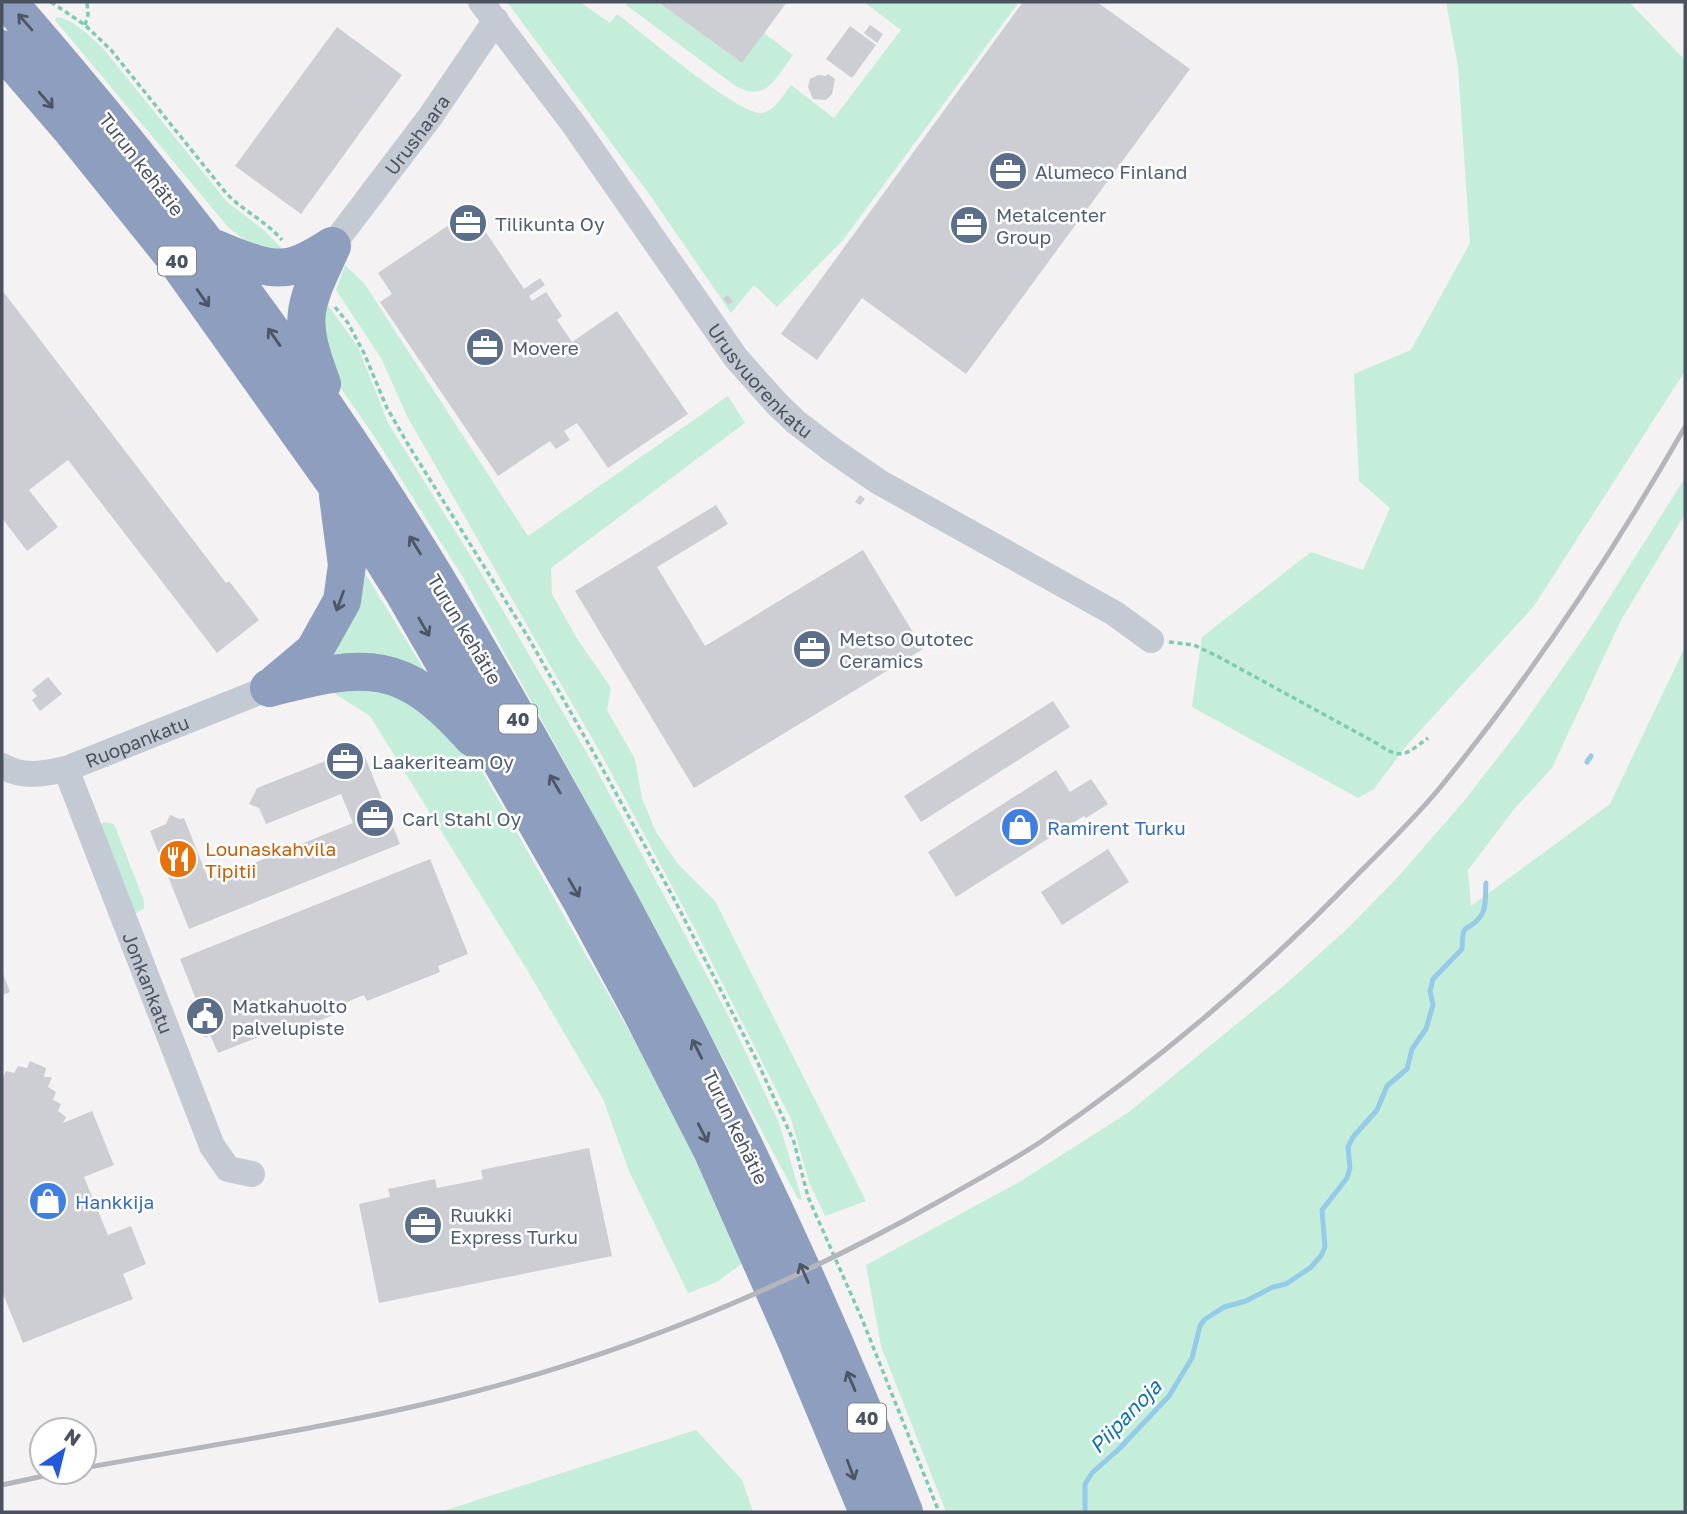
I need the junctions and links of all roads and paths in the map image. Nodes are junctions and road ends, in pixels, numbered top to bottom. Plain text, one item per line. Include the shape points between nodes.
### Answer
1 (8, 2) edge
2 (51, 2) edge
3 (87, 2) edge
4 (489, 11) edge
5 (85, 26) junction
6 (2, 49) edge
7 (208, 246) junction
8 (332, 246) junction
9 (288, 247) dead end
10 (333, 304) dead end
11 (341, 431) junction
12 (337, 486) junction
13 (1151, 640) joint
14 (269, 688) junction
15 (1428, 738) dead end
16 (2, 766) edge
17 (66, 769) junction
18 (519, 790) junction
19 (564, 834) junction
20 (252, 1174) dead end
21 (794, 1209) junction
22 (829, 1328) junction
23 (868, 1512) edge
24 (904, 1512) edge
25 (939, 1512) edge

7 -> 1 highway, Turun kehätie / 40
2 - 5 path
3 - 5 path
4 - 8 street, Urushaara via 430,117
4 - 13 street, Urusvuorenkatu via 736,358 786,413 879,482 1114,613
5 - 9 path via 111,51 226,193
6 -> 12 highway, Turun kehätie / 40 via 174,257
7 - 8 highway via 265,265 287,267
11 -> 7 highway, Turun kehätie / 40
8 - 11 highway via 311,292 305,333
10 - 21 path via 365,354 387,408 528,637 673,897 758,1063 794,1142
19 -> 11 highway, Turun kehätie / 40 via 491,672
12 -> 14 highway via 347,565 342,601 314,652
12 -> 18 highway, Turun kehätie / 40
13 - 15 path via 1194,645 1393,754 1406,753
14 - 17 street, Ruopankatu
14 - 18 highway via 354,671 405,681 439,702
16 - 17 street, Ruopankatu via 24,774
17 - 20 street, Jonkankatu via 212,1146 228,1168
18 - 19 highway, Turun kehätie / 40
21 -> 19 highway, Turun kehätie / 40 via 666,986
19 -> 22 highway, Turun kehätie / 40 via 648,1024 756,1249
22 -> 21 highway, Turun kehätie / 40
21 - 22 path
22 -> 23 highway, Turun kehätie / 40
24 -> 22 highway, Turun kehätie / 40
22 - 25 path

